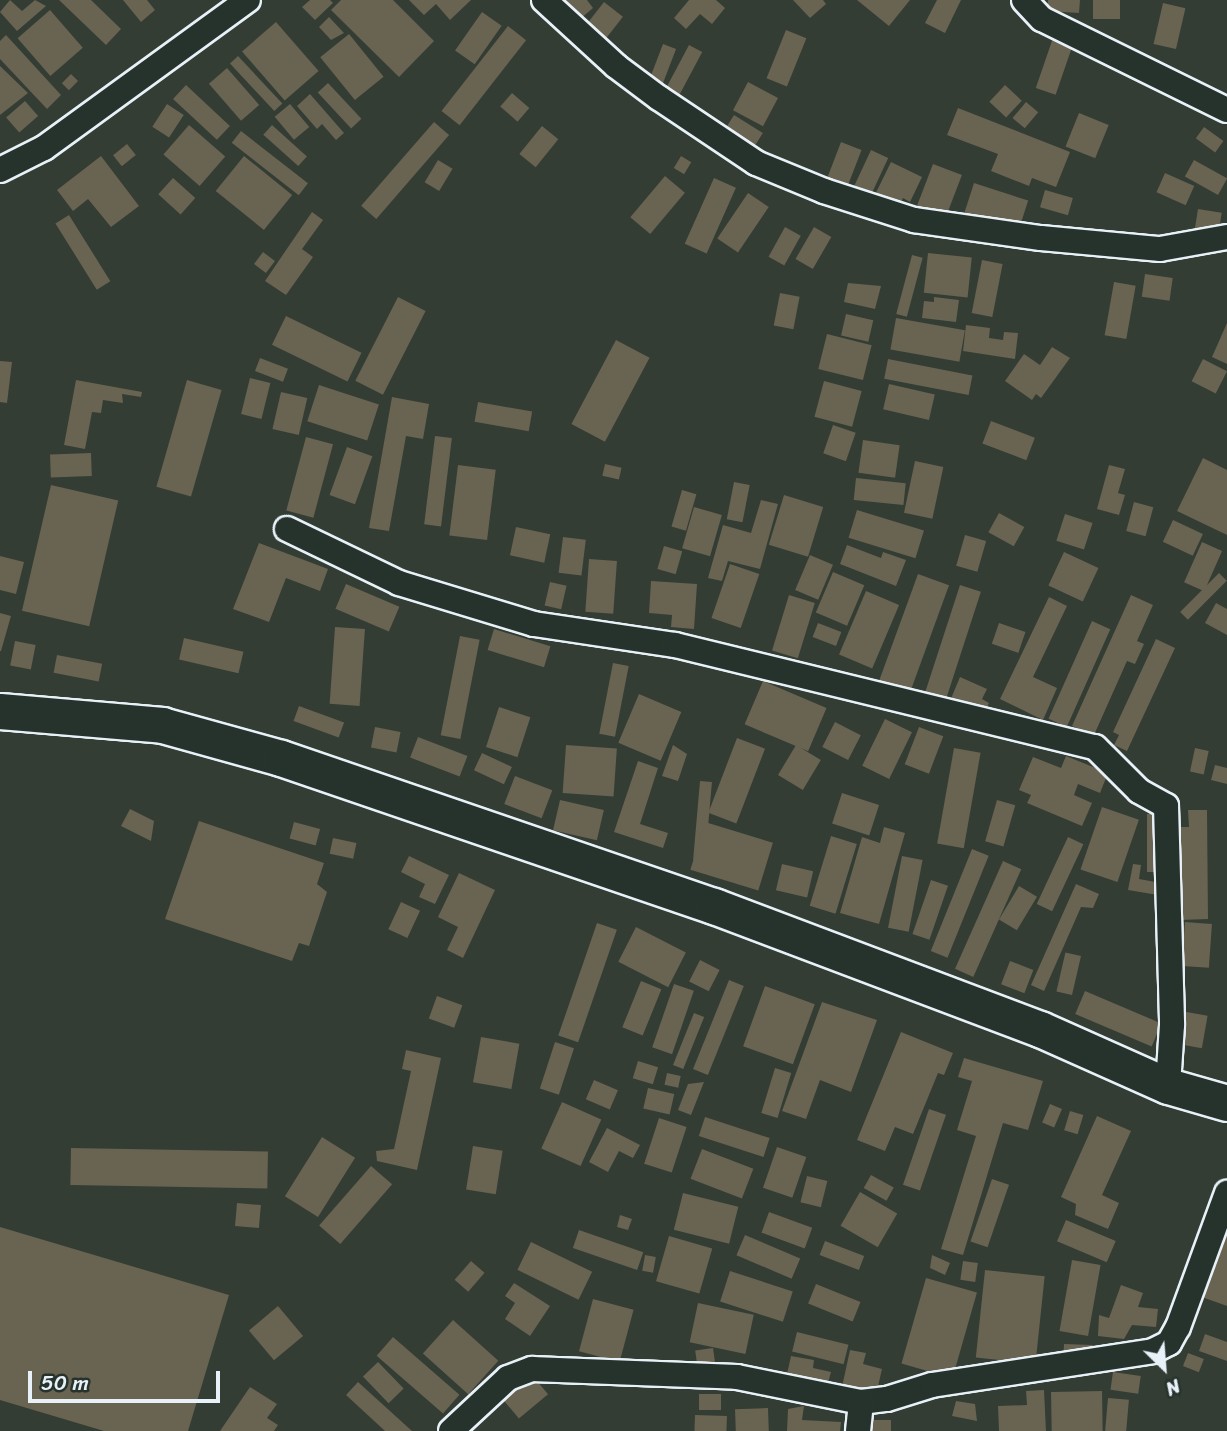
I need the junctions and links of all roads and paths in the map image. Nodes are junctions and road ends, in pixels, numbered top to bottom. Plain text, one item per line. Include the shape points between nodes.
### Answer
1 (248, 0) edge
2 (544, 0) edge
3 (1024, 0) edge
4 (1227, 110) edge
5 (0, 170) edge
6 (1227, 237) edge
7 (287, 529) dead end
8 (0, 710) edge
9 (1168, 1086) junction
10 (1227, 1103) edge
11 (1227, 1194) edge
12 (861, 1402) junction
13 (452, 1431) edge
14 (858, 1431) edge

1 - 5 street via 44,148
2 - 6 street via 616,66 659,98 756,163 824,191 914,220 1041,238 1160,249
3 - 4 street via 1042,19
7 - 9 street via 399,583 534,624 675,645 1095,747 1139,791 1166,806 1172,1025
8 - 9 main road via 162,725 281,758 714,906 1040,1029
9 - 10 main road
11 - 12 street via 1169,1343 1153,1351 932,1385
12 - 13 street via 737,1377 532,1369 508,1378
12 - 14 street

